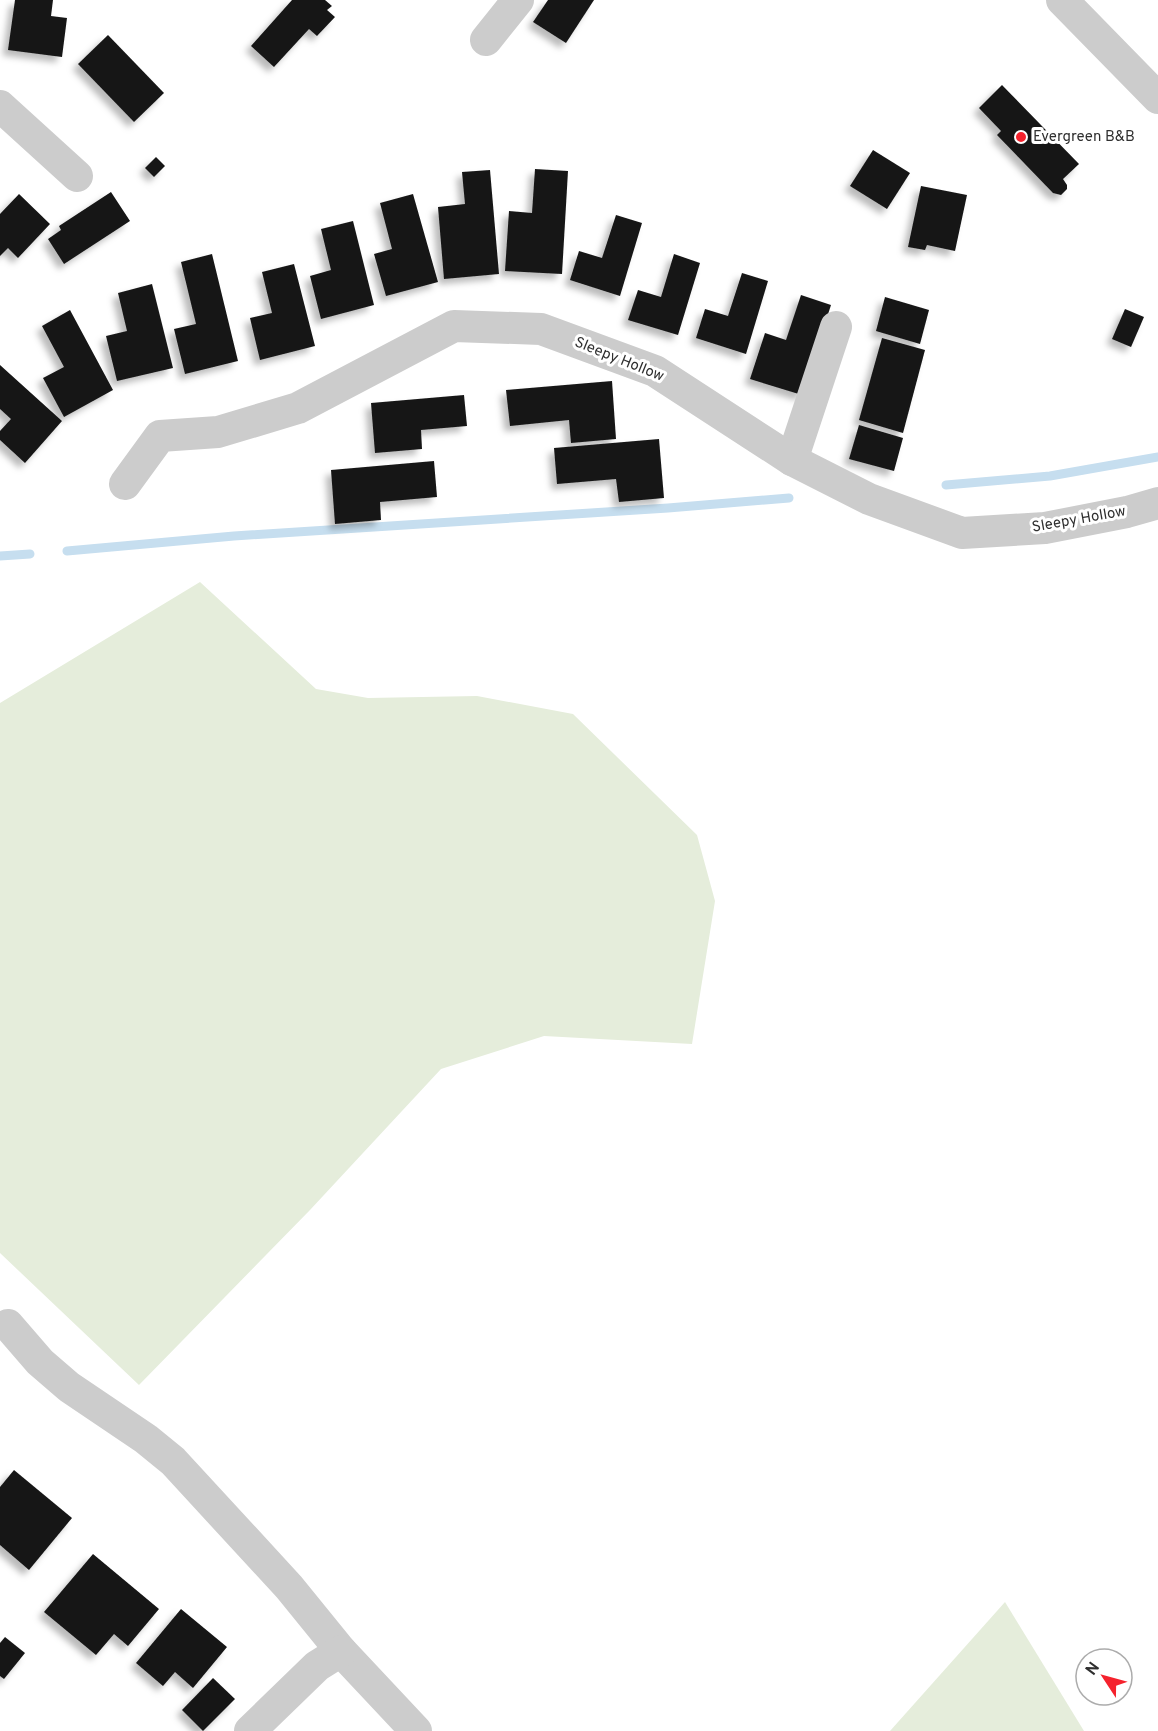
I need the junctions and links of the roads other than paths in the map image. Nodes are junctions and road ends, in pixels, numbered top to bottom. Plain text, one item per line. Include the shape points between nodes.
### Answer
1 (518, 0) edge
2 (1062, 0) edge
3 (486, 40) dead end
4 (1158, 98) edge
5 (0, 106) edge
6 (77, 176) dead end
7 (836, 327) dead end
8 (792, 460) junction
9 (125, 484) dead end
10 (1158, 503) edge
11 (8, 1325) dead end
12 (341, 1651) junction
13 (250, 1731) edge
14 (416, 1731) edge

1 - 3 street
2 - 4 street
5 - 6 street
7 - 8 street
8 - 9 street, Sleepy Hollow via 655,371 541,329 454,326 298,408 218,432 160,436
8 - 10 street, Sleepy Hollow via 869,499 962,533 1045,528
11 - 12 street via 69,1388 173,1461 289,1587
12 - 13 street via 316,1666
12 - 14 street

